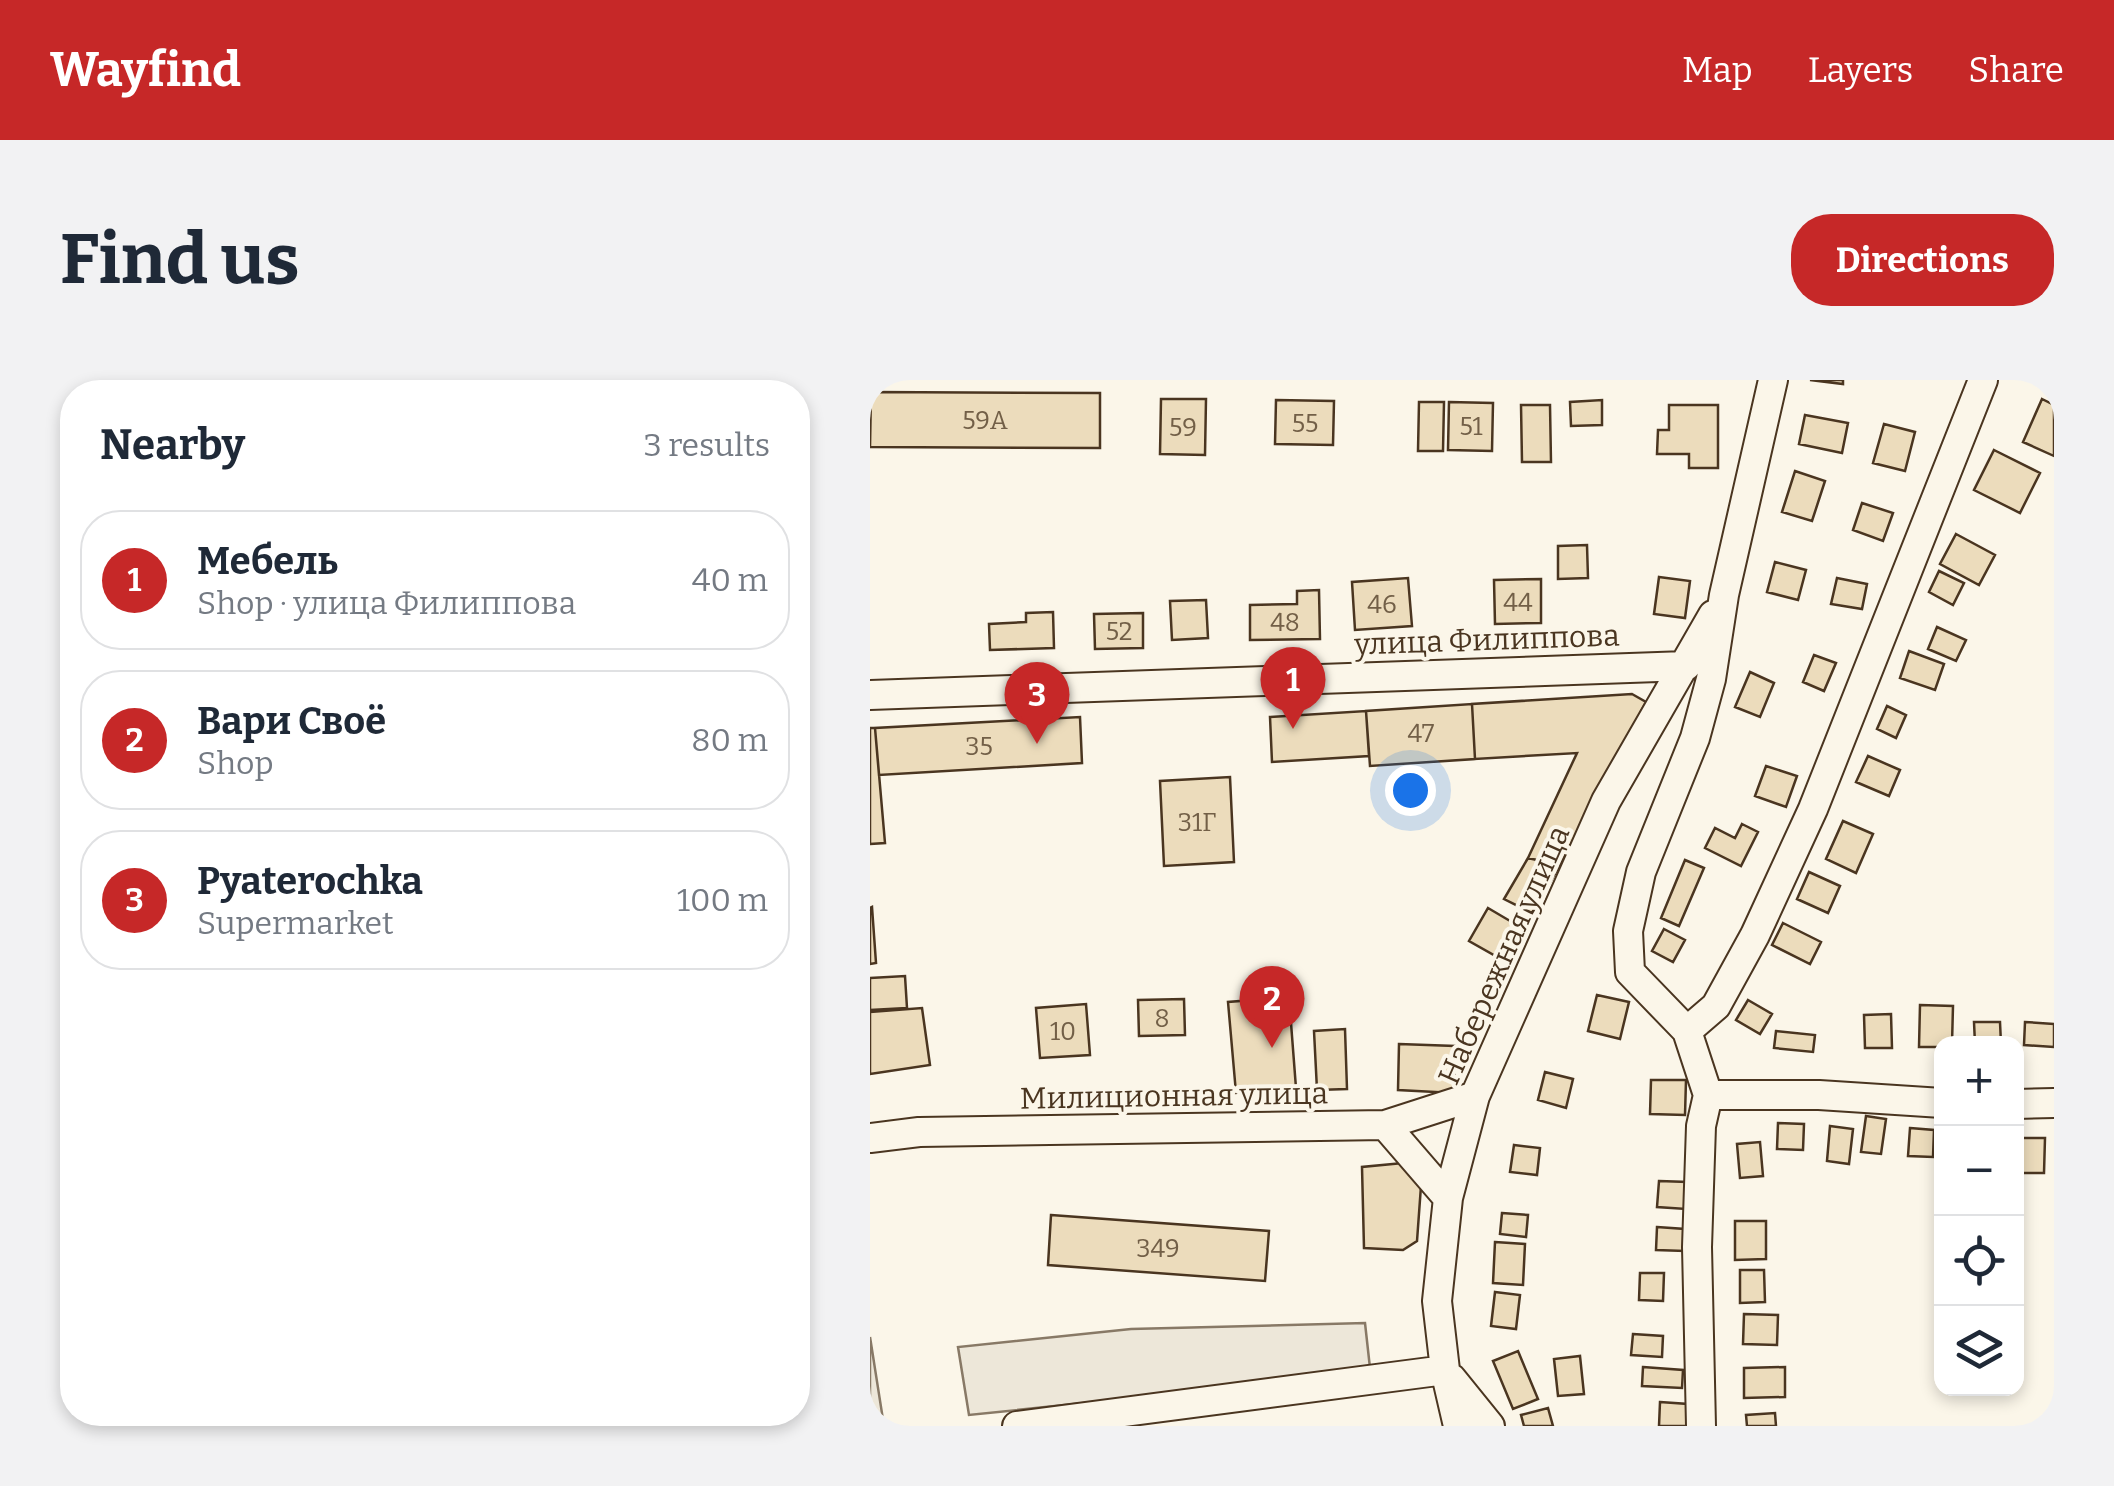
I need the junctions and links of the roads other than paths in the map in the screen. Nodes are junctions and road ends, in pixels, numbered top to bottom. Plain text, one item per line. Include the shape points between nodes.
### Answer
1 (1773, 380) edge
2 (1983, 380) edge
3 (1724, 594) junction
4 (1686, 666) junction
5 (870, 695) edge
6 (1687, 1032) junction
7 (1708, 1095) junction
8 (1476, 1096) junction
9 (1934, 1102) edge
10 (2054, 1103) edge
11 (2024, 1104) edge
12 (1385, 1125) junction
13 (870, 1138) edge
14 (1448, 1198) junction
15 (1445, 1370) junction
16 (1017, 1426) edge
17 (1458, 1426) edge
18 (1490, 1426) edge
19 (1701, 1426) edge

1 - 3 street, Набережная улица
2 - 6 street via 1813,809 1756,935 1716,1006
3 - 4 street, Набережная улица
3 - 6 street, Набережная улица via 1696,738 1641,872 1628,931 1630,972
4 - 5 street, улица Филиппова
4 - 8 street, Набережная улица via 1606,802
6 - 7 street, Набережная улица
7 - 9 street
7 - 19 street, Набережная улица via 1697,1247
8 - 12 street, Милиционная улица
8 - 14 street, Набережная улица
10 - 11 street
12 - 13 street, Милиционная улица
12 - 14 street
14 - 15 street, Набережная улица via 1436,1300
15 - 16 street
15 - 17 street, Набережная улица
15 - 18 street

